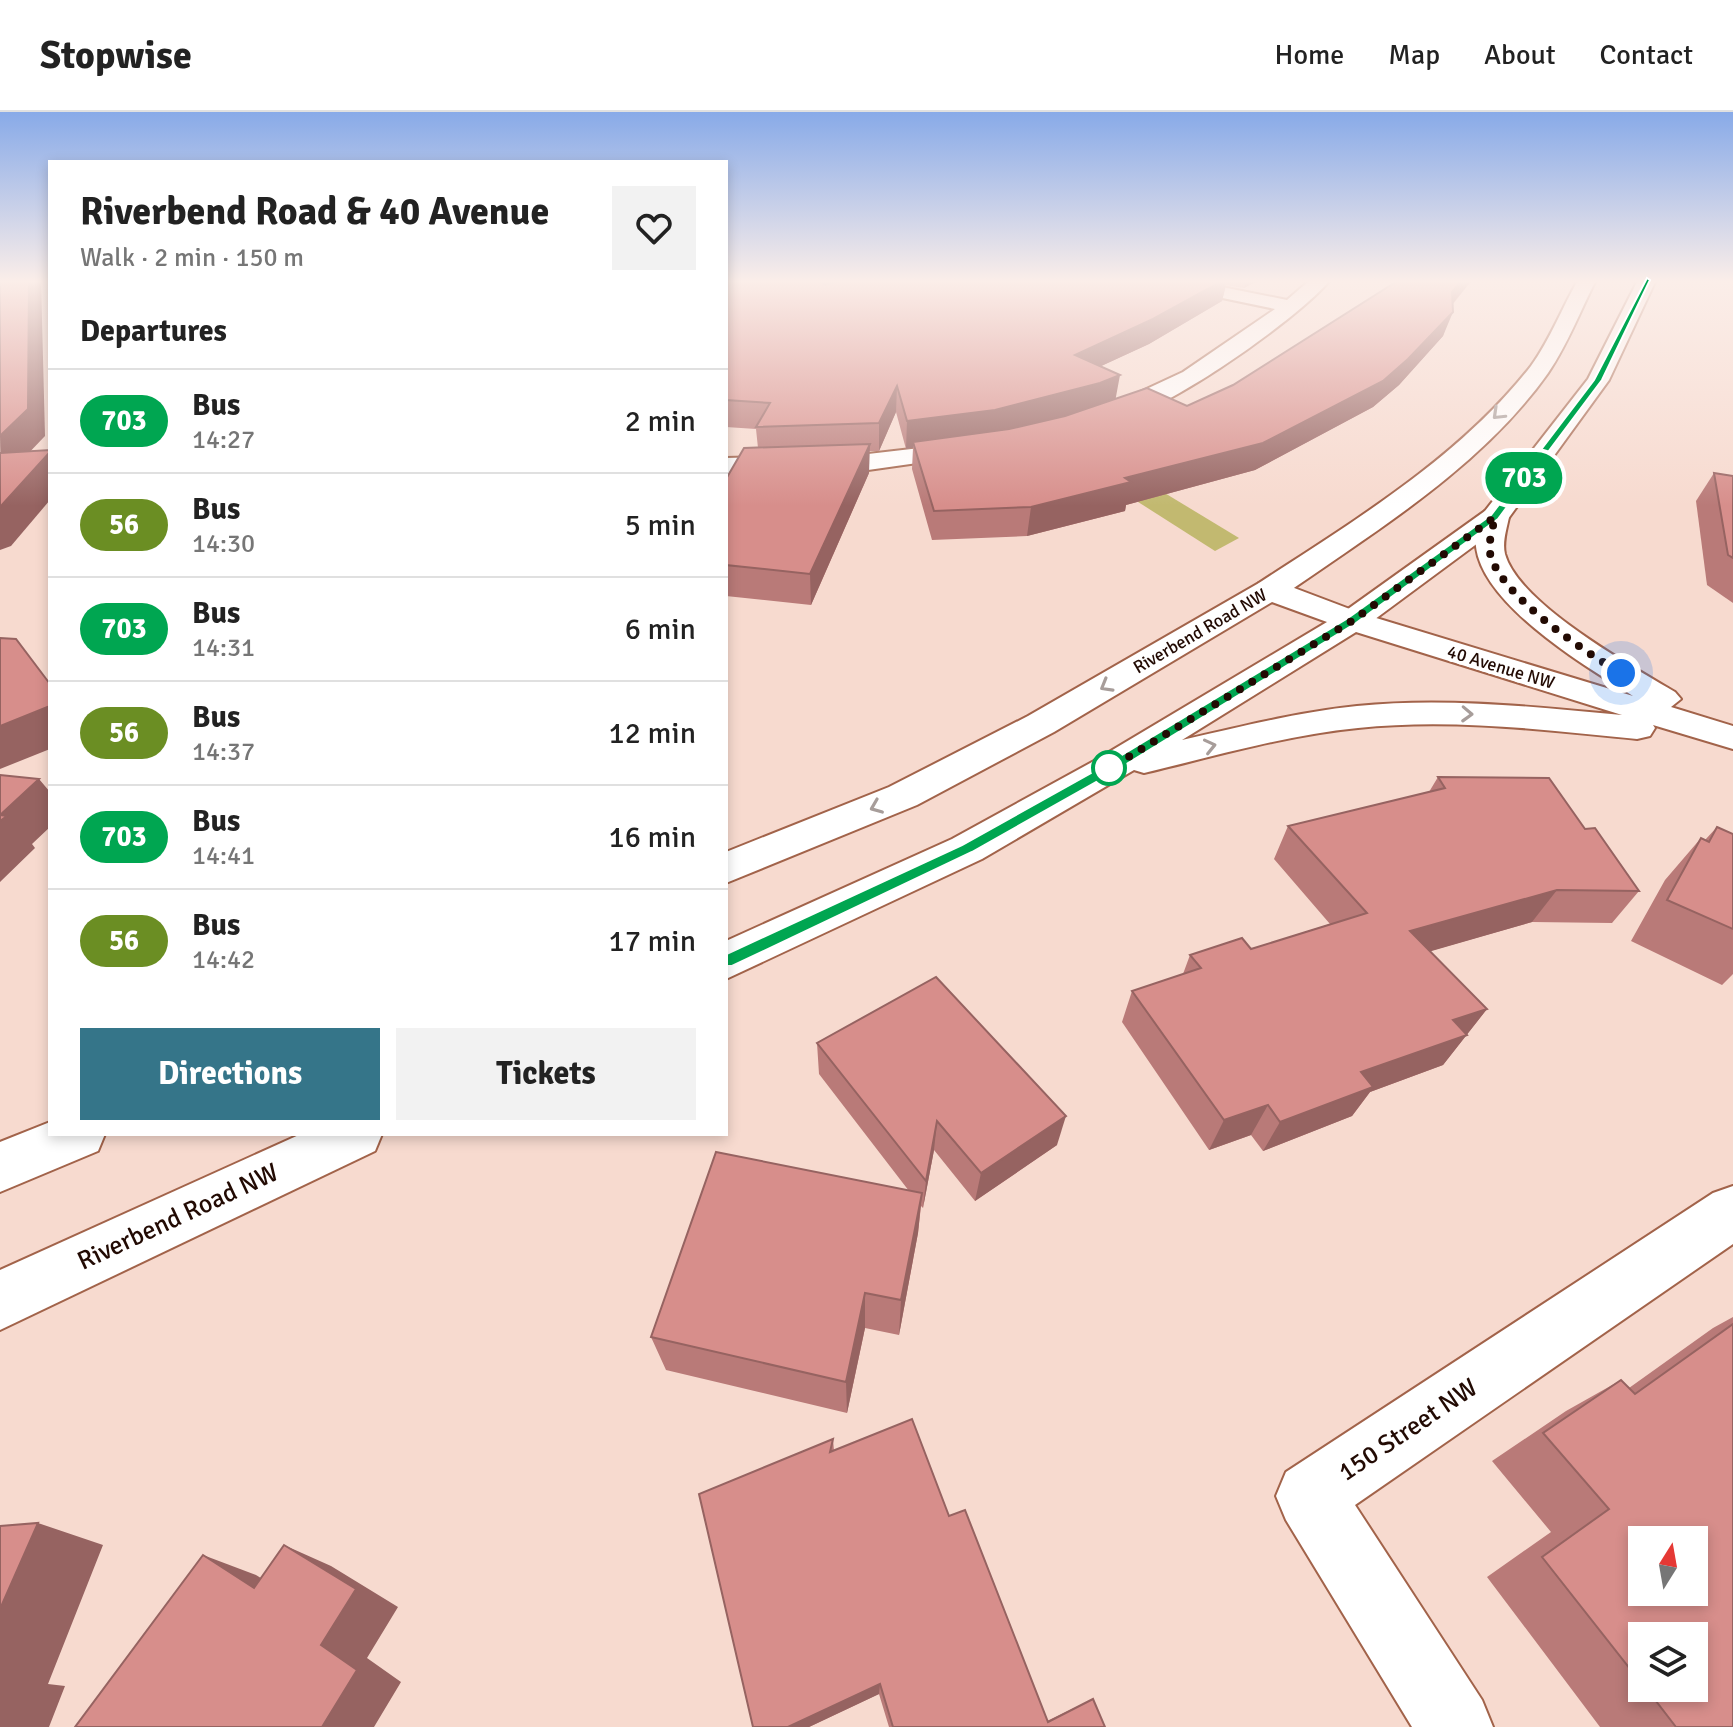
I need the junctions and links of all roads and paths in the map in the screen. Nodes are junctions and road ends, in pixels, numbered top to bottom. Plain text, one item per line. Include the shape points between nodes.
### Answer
1 (1221, 355) edge
2 (1547, 355) edge
3 (1610, 355) edge
4 (1087, 423) edge
5 (994, 445) edge
6 (728, 466) edge
7 (1495, 517) junction
8 (1270, 590) junction
9 (1352, 621) junction
10 (1728, 737) edge
11 (1107, 770) junction
12 (728, 867) edge
13 (728, 960) edge
14 (74, 1136) edge
15 (352, 1136) edge
16 (0, 1167) edge
17 (1733, 1212) edge
18 (0, 1300) edge
19 (1455, 1727) edge

1 - 4 street via 1173,388
2 -> 8 street, Riverbend Road NW via 1486,426 1409,494
3 - 7 street via 1598,380
5 - 6 street via 868,462
7 - 9 street
7 - 10 street via 1490,553 1504,579 1534,610 1595,658
8 - 9 street, 40 Avenue NW
8 -> 12 street, Riverbend Road NW via 1041,724 903,796
9 - 10 street, 40 Avenue NW
9 - 11 street
11 -> 10 street via 1294,727 1403,714 1469,713
11 - 13 street via 967,849
14 - 16 street
15 - 18 street, Riverbend Road NW
17 - 19 street, 150 Street NW via 1310,1496

